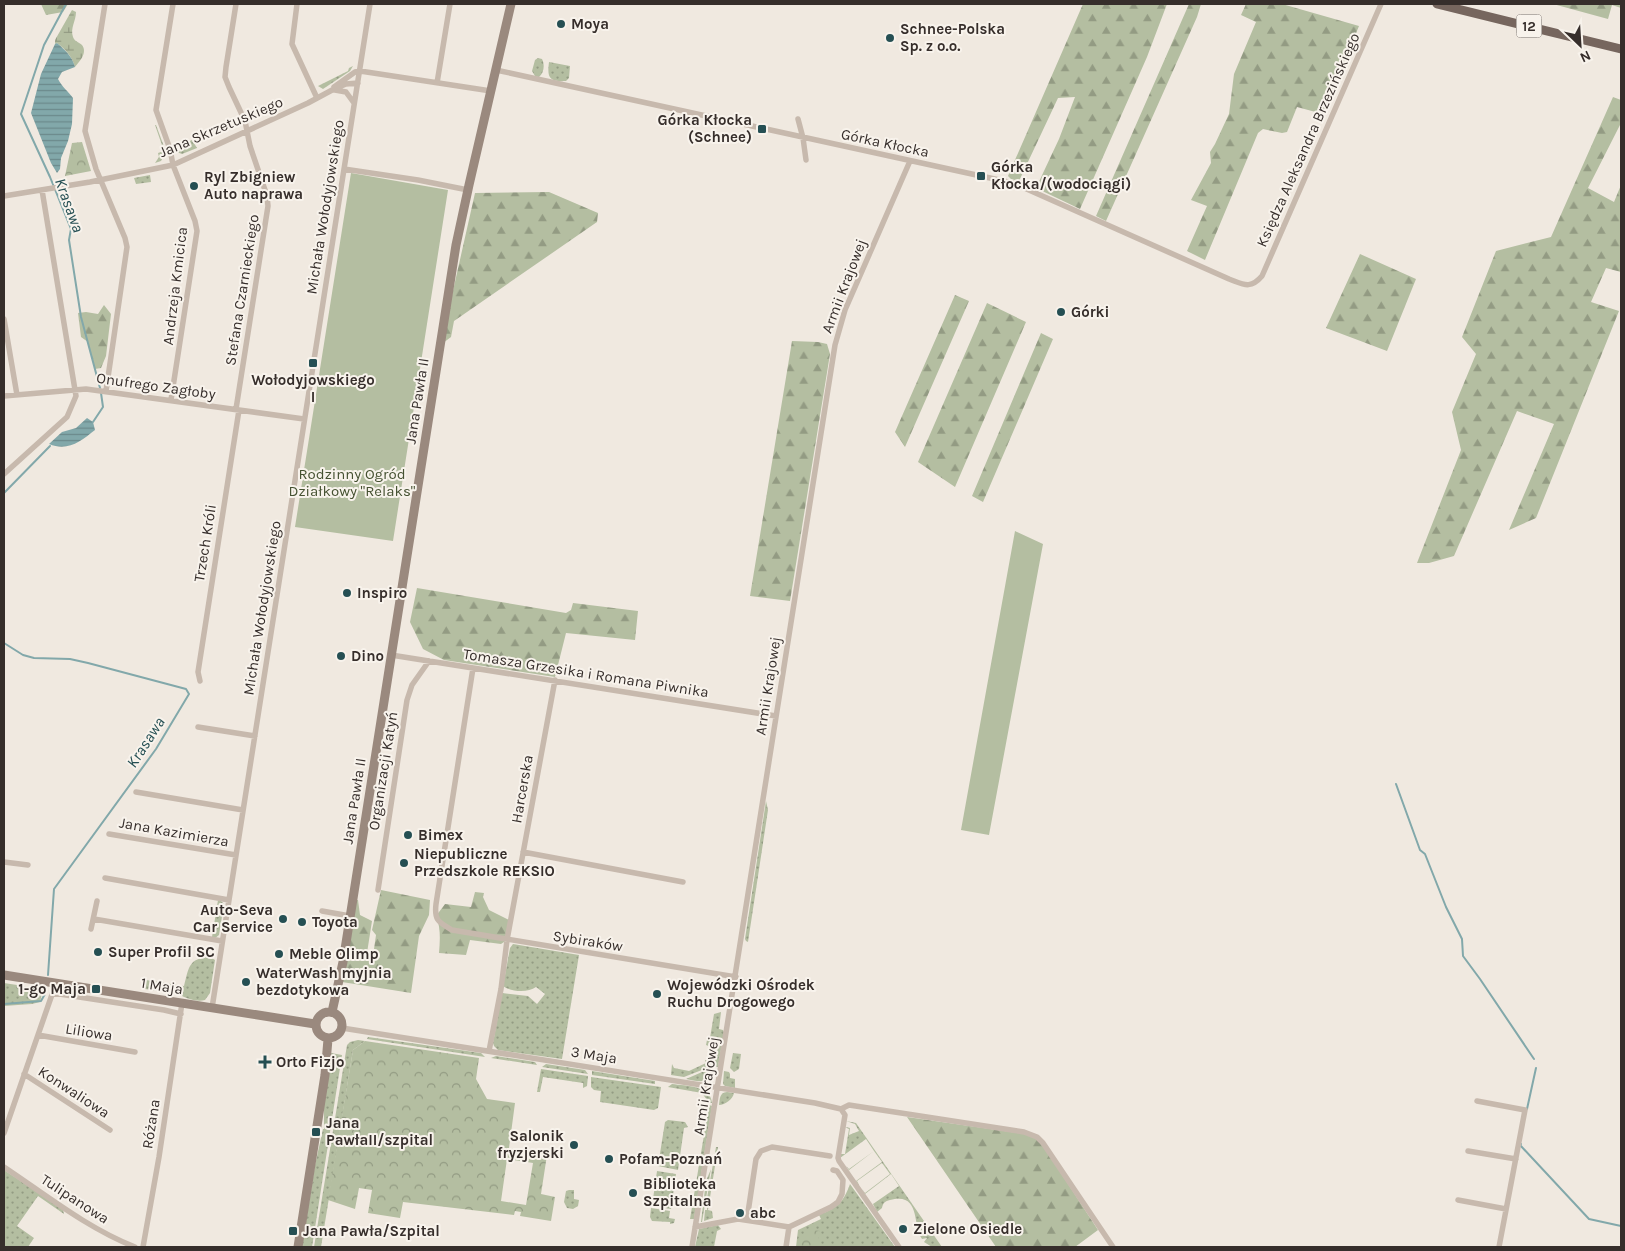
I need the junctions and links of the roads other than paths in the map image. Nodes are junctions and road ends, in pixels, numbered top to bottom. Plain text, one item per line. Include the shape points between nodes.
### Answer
1 (105, 4) edge
2 (173, 4) edge
3 (236, 4) edge
4 (297, 4) edge
5 (370, 4) edge
6 (450, 4) edge
7 (512, 4) edge
8 (1381, 4) edge
9 (1437, 4) edge
10 (1621, 49) edge
11 (496, 70) junction
12 (360, 71) junction
13 (358, 83) junction
14 (437, 83) junction
15 (491, 91) junction
16 (328, 92) junction
17 (317, 98) junction
18 (354, 104) junction
19 (798, 119) dead end
20 (248, 130) junction
21 (804, 138) junction
22 (806, 160) dead end
23 (910, 161) junction
24 (173, 165) junction
25 (344, 169) junction
26 (100, 180) junction
27 (42, 190) junction
28 (468, 190) junction
29 (4, 196) edge
30 (1254, 284) joint
31 (4, 318) edge
32 (76, 390) junction
33 (103, 391) junction
34 (17, 395) junction
35 (4, 396) edge
36 (171, 400) junction
37 (238, 409) junction
38 (304, 419) junction
39 (4, 474) edge
40 (391, 655) junction
41 (429, 660) junction
42 (473, 668) junction
43 (555, 680) junction
44 (200, 681) dead end
45 (776, 716) junction
46 (198, 728) dead end
47 (255, 736) junction
48 (136, 792) dead end
49 (243, 810) junction
50 (109, 834) dead end
51 (523, 852) junction
52 (236, 855) junction
53 (4, 862) edge
54 (28, 865) dead end
55 (105, 878) dead end
56 (683, 882) dead end
57 (378, 890) dead end
58 (97, 900) dead end
59 (229, 900) junction
60 (322, 911) dead end
61 (350, 916) junction
62 (94, 919) junction
63 (91, 929) dead end
64 (507, 940) junction
65 (222, 941) junction
66 (4, 975) edge
67 (736, 977) junction
68 (56, 983) junction
69 (53, 993) junction
70 (182, 1003) junction
71 (212, 1008) junction
72 (332, 1012) junction
73 (181, 1014) junction
74 (315, 1024) junction
75 (342, 1028) junction
76 (38, 1035) junction
77 (328, 1039) junction
78 (489, 1051) junction
79 (135, 1052) dead end
80 (24, 1074) junction
81 (718, 1088) junction
82 (1477, 1101) dead end
83 (841, 1109) junction
84 (110, 1130) dead end
85 (4, 1133) edge
86 (1468, 1150) dead end
87 (830, 1156) dead end
88 (1516, 1159) junction
89 (4, 1167) edge
90 (832, 1170) dead end
91 (1458, 1200) dead end
92 (1506, 1209) junction
93 (747, 1219) junction
94 (695, 1227) junction
95 (789, 1227) junction
96 (135, 1247) edge
97 (143, 1247) edge
98 (298, 1247) edge
99 (692, 1247) edge
100 (786, 1247) edge
101 (899, 1247) edge
102 (1113, 1247) edge
103 (1499, 1247) edge

1 - 26 street via 85,131
2 - 24 street, Andrzeja Kmicica via 156,104
3 - 20 street, Stefana Czarnieckiego via 226,77
4 - 17 street via 292,44
5 - 12 street, Michała Wołodyjowskiego
6 - 14 street
7 - 11 main road, Jana Pawła II
8 - 30 street, Księdza Aleksandra Brzezińskiego via 1262,276
9 - 10 main road, 12
11 - 15 main road, Jana Pawła II
11 - 21 street, Górka Kłocka
12 - 13 street, Michała Wołodyjowskiego
12 - 14 street
12 - 16 street, Jana Skrzetuskiego
13 - 16 street, Jana Skrzetuskiego
13 - 18 street, Michała Wołodyjowskiego
14 - 15 street
15 - 28 main road, Jana Pawła II
16 - 17 street, Jana Skrzetuskiego
16 - 18 street via 342,90
17 - 20 street, Jana Skrzetuskiego
18 - 25 street, Michała Wołodyjowskiego
19 - 21 street
20 - 24 street, Jana Skrzetuskiego
20 - 37 street, Stefana Czarnieckiego via 268,206
21 - 22 street
21 - 23 street, Górka Kłocka
23 - 30 street, Górka Kłocka via 1013,183 1229,278 1246,285
23 - 45 street, Armii Krajowej via 845,310 835,345
24 - 26 street, Jana Skrzetuskiego
24 - 36 street, Andrzeja Kmicica via 197,231
25 - 28 street
25 - 38 street, Michała Wołodyjowskiego
26 - 27 street, Jana Skrzetuskiego
26 - 33 street via 127,247
27 - 29 street, Jana Skrzetuskiego
27 - 32 street via 70,370
28 - 40 main road, Jana Pawła II via 440,342
31 - 34 street
32 - 33 street, Onufrego Zagłoby
32 - 34 street, Onufrego Zagłoby
32 - 39 street via 76,400 67,417
33 - 36 street, Onufrego Zagłoby
34 - 35 street, Onufrego Zagłoby
36 - 37 street, Onufrego Zagłoby
37 - 38 street, Onufrego Zagłoby
37 - 44 street, Trzech Króli via 198,672
38 - 47 street, Michała Wołodyjowskiego
40 - 41 street, Tomasza Grzesika i Romana Piwnika
40 - 61 main road, Jana Pawła II
41 - 42 street, Tomasza Grzesika i Romana Piwnika
41 - 57 street, Organizacji Katyń via 412,685 407,700
42 - 43 street, Tomasza Grzesika i Romana Piwnika
42 - 64 street, Sybiraków via 435,914 439,922 452,930
43 - 45 street, Tomasza Grzesika i Romana Piwnika
43 - 51 street, Harcerska
45 - 67 street, Armii Krajowej
46 - 47 street
47 - 49 street, Michała Wołodyjowskiego
48 - 49 street
49 - 52 street, Michała Wołodyjowskiego
50 - 52 street, Jana Kazimierza
51 - 56 street
51 - 64 street, Harcerska
52 - 59 street, Michała Wołodyjowskiego
53 - 54 street
55 - 59 street
58 - 62 street
59 - 65 street, Michała Wołodyjowskiego
60 - 61 street
61 - 72 main road, Jana Pawła II
62 - 63 street
62 - 65 street
64 - 67 street, Sybiraków
64 - 78 street, Harcerska
65 - 71 street, Michała Wołodyjowskiego
66 - 68 main road, 1 Maja
67 - 81 street, Armii Krajowej
68 - 69 street
68 - 70 main road, 1 Maja
69 - 73 street
69 - 76 street
70 - 71 main road, 1 Maja
70 - 73 street, Różana
71 - 74 main road, 1 Maja
72 - 74 main road via 321,1014
72 - 75 main road via 339,1017
73 - 97 street, Różana
74 - 77 main road via 318,1034
75 - 77 main road via 338,1035
75 - 78 street, 3 Maja
76 - 79 street, Liliowa
76 - 80 street
77 - 98 main road
78 - 81 street, 3 Maja
80 - 84 street, Konwaliowa
80 - 85 street
81 - 83 street, 3 Maja
81 - 94 street, Armii Krajowej
82 - 88 street via 1525,1110
83 - 101 street via 845,1115 839,1161
83 - 102 street, 3 Maja via 849,1105 1024,1132 1037,1137
86 - 88 street
87 - 93 street via 772,1147 761,1151 756,1159
88 - 92 street
89 - 96 street, Tulipanowa via 93,1227
90 - 95 street via 837,1171 843,1180 838,1202
91 - 92 street
92 - 103 street
93 - 94 street
93 - 95 street
94 - 99 street, Armii Krajowej
95 - 100 street

